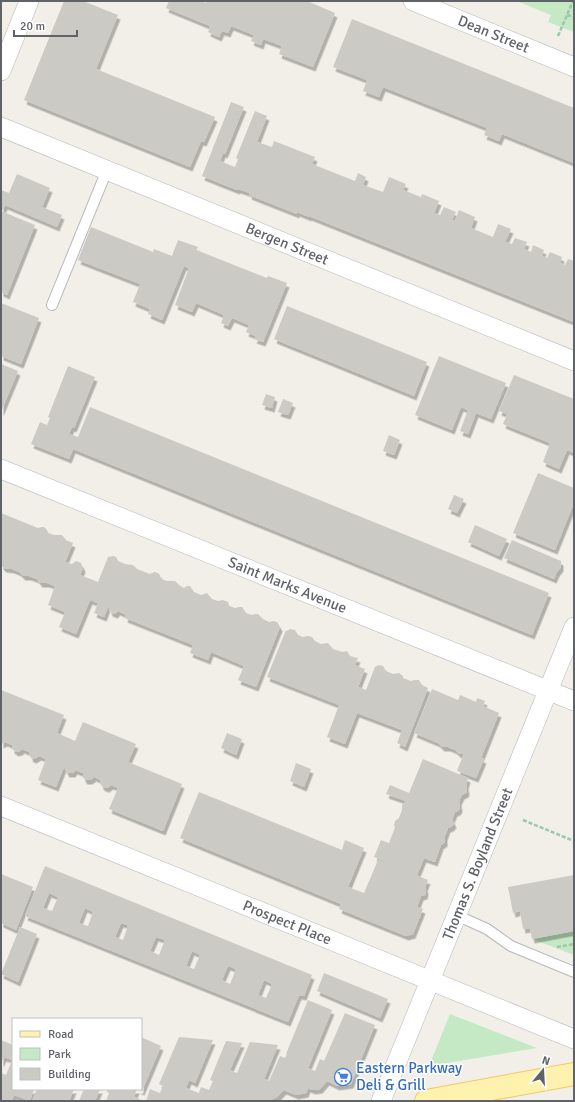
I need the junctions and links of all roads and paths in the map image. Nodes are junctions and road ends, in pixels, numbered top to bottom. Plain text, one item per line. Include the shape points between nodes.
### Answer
1 (29, 1) edge
2 (413, 1) edge
3 (572, 1) edge
4 (567, 14) junction
5 (574, 17) edge
6 (558, 36) dead end
7 (574, 66) edge
8 (1, 70) edge
9 (1, 127) edge
10 (107, 170) junction
11 (52, 305) dead end
12 (574, 361) edge
13 (1, 469) edge
14 (574, 627) edge
15 (548, 690) junction
16 (574, 701) edge
17 (1, 806) edge
18 (523, 820) dead end
19 (574, 841) edge
20 (456, 915) junction
21 (574, 972) edge
22 (430, 981) junction
23 (574, 1039) edge
24 (574, 1074) edge
25 (381, 1101) edge
26 (426, 1101) edge

1 - 8 street
2 - 7 street, Dean Street
3 - 4 path
4 - 5 path
4 - 6 path
9 - 10 street, Bergen Street
10 - 11 lane
10 - 12 street, Bergen Street
13 - 15 street, Saint Marks Avenue
14 - 15 street, Thomas S. Boyland Street
15 - 16 street, Saint Marks Avenue
15 - 20 street, Thomas S. Boyland Street
17 - 22 street, Prospect Place
18 - 19 path
20 - 21 lane via 487,928 511,946
20 - 22 street, Thomas S. Boyland Street
22 - 23 street, Prospect Place
22 - 25 street, Thomas S. Boyland Street
24 - 26 main road

